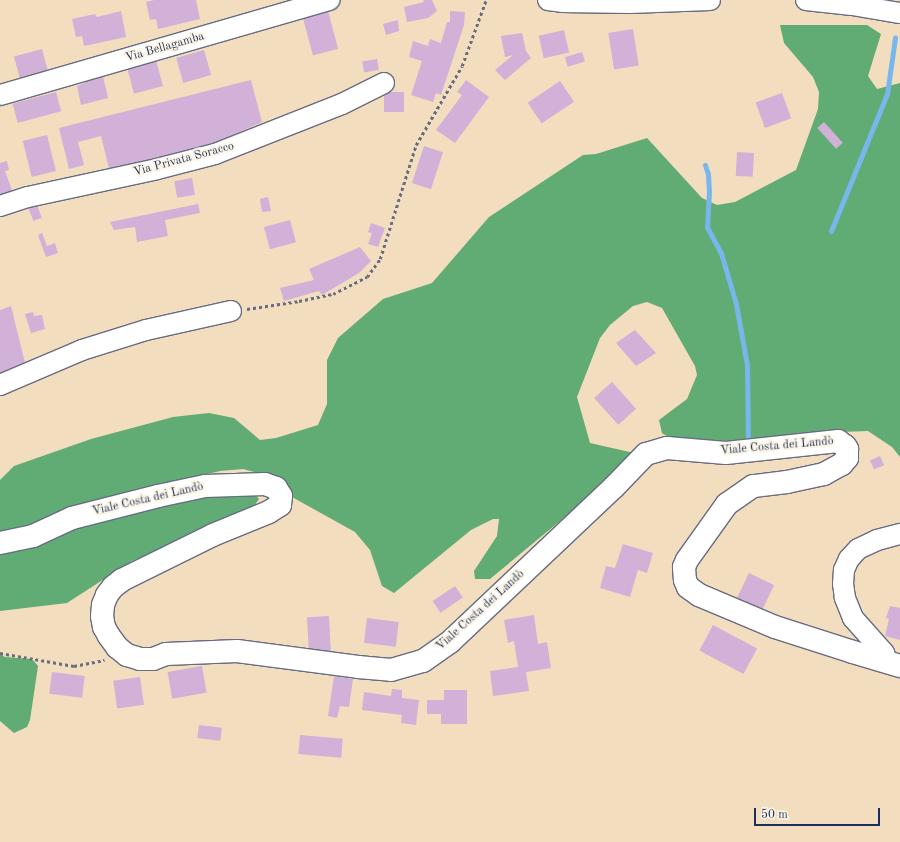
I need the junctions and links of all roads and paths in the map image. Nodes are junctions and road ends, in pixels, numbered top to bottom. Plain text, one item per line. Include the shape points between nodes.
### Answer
1 (330, 0) edge
2 (486, 0) edge
3 (548, 0) edge
4 (710, 0) edge
5 (806, 0) edge
6 (900, 13) edge
7 (384, 83) dead end
8 (0, 95) edge
9 (0, 206) edge
10 (231, 311) joint
11 (0, 385) edge
12 (900, 534) edge
13 (0, 543) edge
14 (0, 653) edge
15 (127, 655) junction
16 (893, 664) edge

1 - 8 street, Via Bellagamba
2 - 10 path via 462,66 416,145 380,260 366,277 333,294
3 - 4 street via 630,3
5 - 6 street
7 - 9 street, Via Privata Soracco via 342,104 215,154 28,197
10 - 11 street via 139,332 82,350
12 - 16 street via 877,540 858,549 844,570 845,598 853,618
13 - 15 street, Viale Costa dei Landò via 33,536 72,518 205,486 265,484 276,488 281,496 280,505 269,512 213,535 113,586 103,605 104,627 117,647
14 - 15 path via 74,666
15 - 16 street, Viale Costa dei Landò via 153,659 166,654 237,651 391,670 423,661 456,636 646,454 667,448 726,453 834,441 842,443 847,449 847,458 842,464 824,474 753,486 727,504 687,560 684,567 685,580 688,587 699,595 768,624

